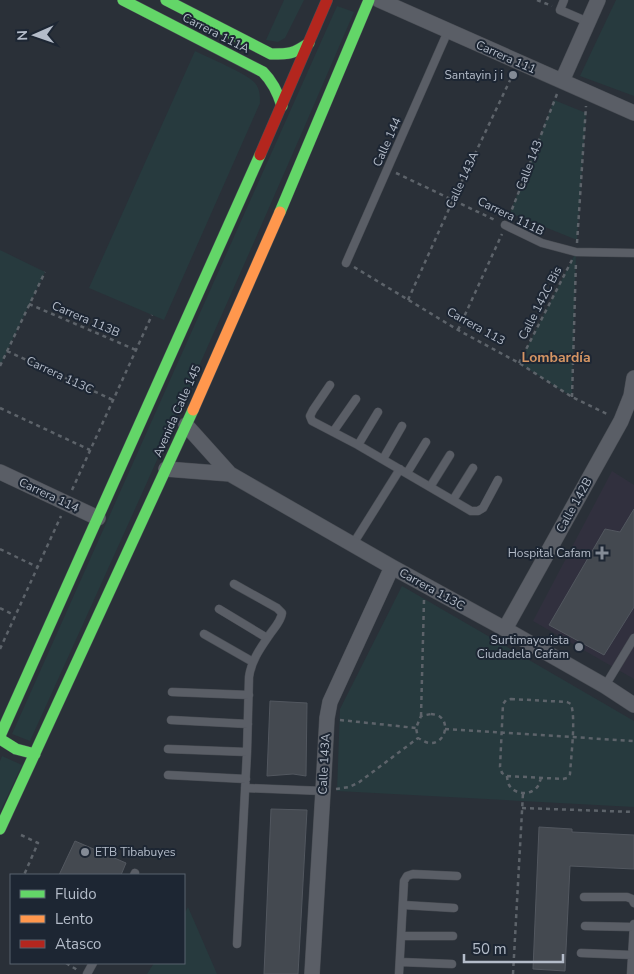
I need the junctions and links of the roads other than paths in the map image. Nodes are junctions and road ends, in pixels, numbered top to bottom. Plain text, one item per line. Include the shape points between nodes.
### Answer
1 (123, 0) edge
2 (166, 0) edge
3 (327, 0) edge
4 (369, 0) edge
5 (379, 0) edge
6 (564, 0) edge
7 (598, 0) edge
8 (588, 22) junction
9 (448, 31) junction
10 (309, 43) junction
11 (562, 81) junction
12 (282, 106) junction
13 (634, 113) edge
14 (506, 225) road end
15 (634, 253) edge
16 (346, 263) road end
17 (634, 378) edge
18 (330, 385) dead end
19 (356, 399) dead end
20 (378, 412) dead end
21 (627, 417) edge
22 (186, 425) junction
23 (402, 426) dead end
24 (333, 432) junction
25 (426, 442) dead end
26 (358, 445) junction
27 (450, 455) dead end
28 (383, 459) junction
29 (473, 468) dead end
30 (166, 469) junction
31 (400, 469) junction
32 (0, 472) edge
33 (230, 474) junction
34 (407, 474) junction
35 (498, 480) dead end
36 (430, 487) junction
37 (453, 500) junction
38 (98, 518) junction
39 (353, 544) junction
40 (392, 567) junction
41 (234, 584) dead end
42 (219, 609) dead end
43 (505, 629) junction
44 (204, 634) dead end
45 (267, 638) junction
46 (634, 638) edge
47 (253, 662) junction
48 (605, 686) junction
49 (172, 692) dead end
50 (249, 696) junction
51 (634, 705) edge
52 (171, 720) dead end
53 (248, 724) junction
54 (0, 737) edge
55 (168, 749) dead end
56 (247, 752) junction
57 (34, 754) junction
58 (168, 776) dead end
59 (246, 783) junction
60 (323, 790) junction
61 (0, 829) edge
62 (457, 876) dead end
63 (584, 897) dead end
64 (634, 903) edge
65 (403, 905) junction
66 (454, 908) dead end
67 (634, 925) edge
68 (585, 926) dead end
69 (401, 936) junction
70 (453, 936) dead end
71 (237, 944) dead end
72 (581, 953) dead end
73 (632, 955) junction
74 (400, 962) junction
75 (452, 964) dead end
76 (312, 974) edge
77 (399, 974) edge
78 (631, 974) edge

1 - 12 main road, Carrera 111A via 263,72 276,87
2 - 10 main road, Carrera 111A via 271,54 290,54
3 - 10 main road
4 - 22 main road, Avenida Calle 145
5 - 9 street, Carrera 111
6 - 8 lane via 560,10
7 - 8 street
8 - 11 street
9 - 11 street, Carrera 111
9 - 16 lane, Calle 144
10 - 12 main road
11 - 13 street, Carrera 111
12 - 38 main road
14 - 15 lane, Carrera 111B via 542,243 576,252
17 - 21 street, Calle 142B
18 - 24 lane via 310,416 312,421
19 - 24 lane
20 - 26 lane
21 - 43 street, Calle 142B
22 - 30 main road, Avenida Calle 145
22 - 33 street, Carrera 113C
23 - 28 lane
24 - 26 lane
25 - 34 lane
26 - 28 lane
27 - 36 lane
28 - 31 lane
29 - 37 lane
30 - 33 street, Carrera 113C
30 - 57 main road, Avenida Calle 145
31 - 34 lane
31 - 39 lane
32 - 38 street, Carrera 114
33 - 39 street, Carrera 113C
34 - 36 lane
35 - 37 lane via 483,508 478,511 471,511
36 - 37 lane
38 - 54 main road
39 - 40 street, Carrera 113C
40 - 43 street, Carrera 113C
40 - 60 street, Calle 143A via 330,702
41 - 45 lane via 282,612
42 - 45 lane
43 - 48 street, Carrera 113C
44 - 47 lane
45 - 47 lane
46 - 48 lane
47 - 50 lane
48 - 51 street, Carrera 113C
49 - 50 lane
50 - 53 lane
52 - 53 lane
53 - 56 lane
54 - 57 main road via 11,748
55 - 56 lane
56 - 59 lane
57 - 61 main road, Avenida Calle 145
58 - 59 lane
59 - 60 lane
59 - 71 lane
60 - 76 street, Calle 143A
62 - 65 lane via 407,876
63 - 64 lane via 627,897
65 - 66 lane
65 - 69 lane
67 - 68 lane
67 - 73 lane
69 - 70 lane
69 - 74 lane
72 - 73 lane
73 - 78 lane
74 - 75 lane
74 - 77 lane

